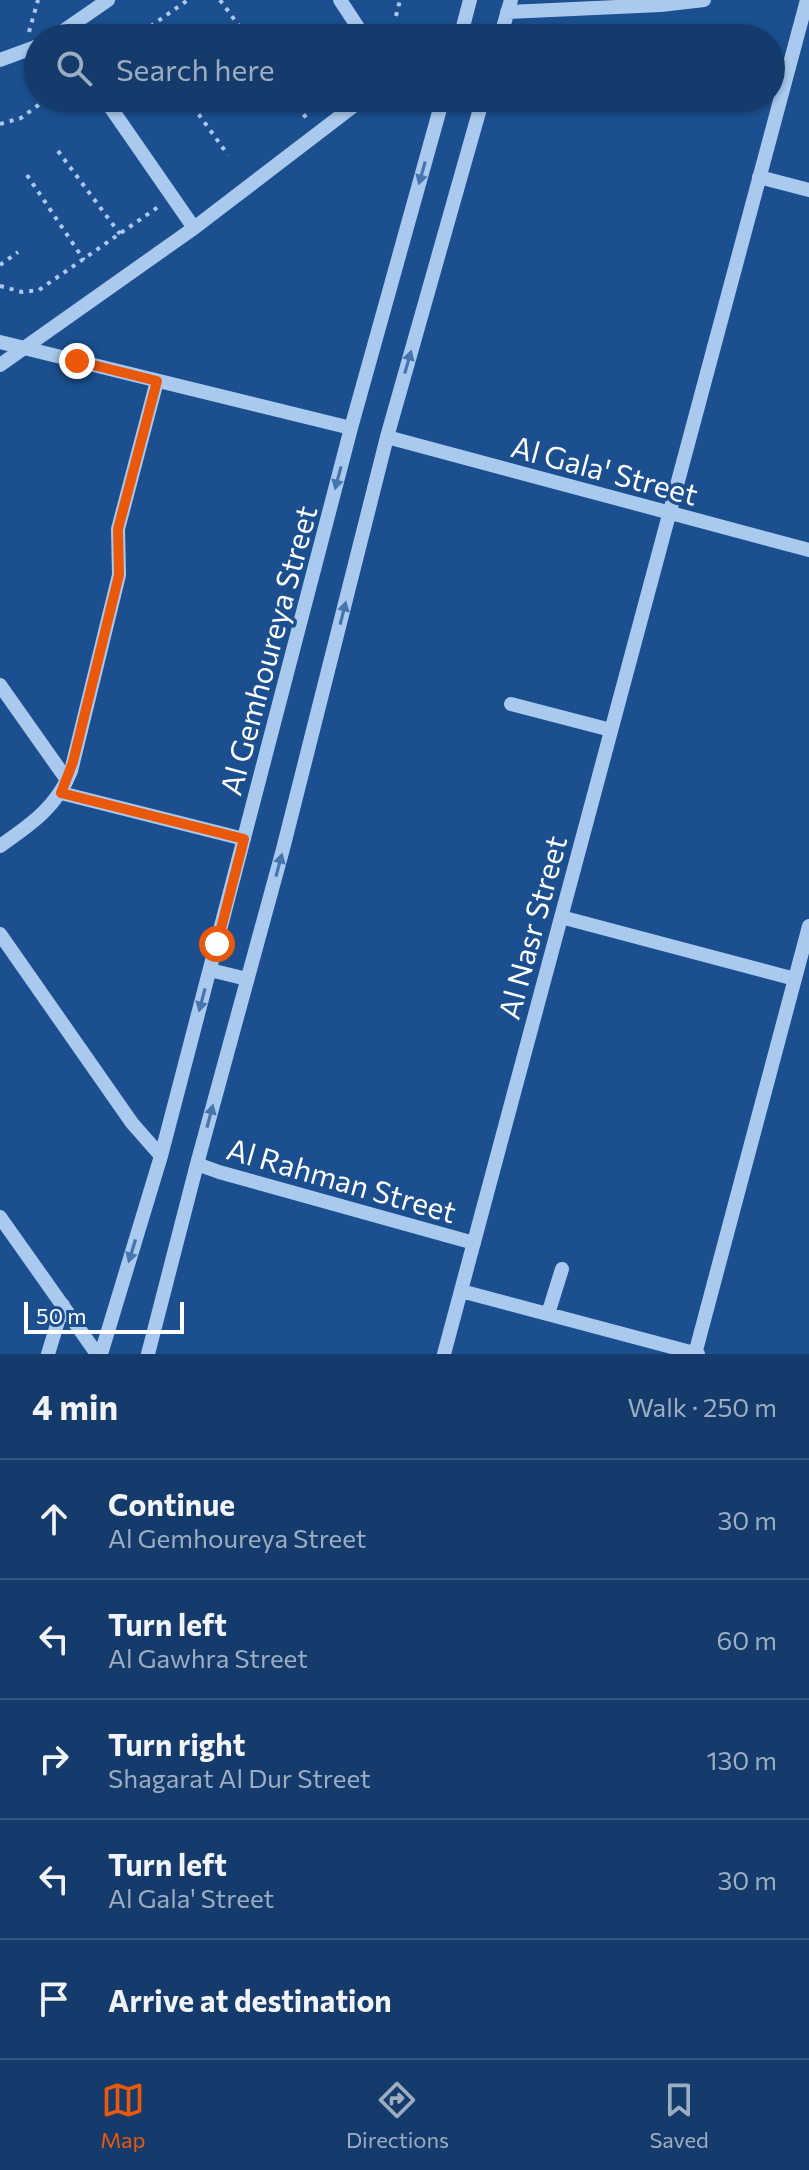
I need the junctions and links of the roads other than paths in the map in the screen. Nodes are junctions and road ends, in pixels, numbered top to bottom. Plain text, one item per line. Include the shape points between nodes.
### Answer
1 (108, 0) edge
2 (340, 0) edge
3 (470, 0) edge
4 (704, 0) edge
5 (807, 0) edge
6 (509, 6) edge
7 (76, 24) edge
8 (356, 24) edge
9 (464, 24) edge
10 (803, 41) edge
11 (24, 52) edge
12 (0, 60) edge
13 (785, 97) edge
14 (114, 112) edge
15 (346, 112) edge
16 (439, 112) edge
17 (479, 112) edge
18 (780, 112) edge
19 (759, 177) junction
20 (809, 190) edge
21 (194, 228) junction
22 (0, 342) edge
23 (24, 348) junction
24 (0, 365) edge
25 (157, 381) junction
26 (351, 428) junction
27 (387, 437) junction
28 (669, 513) junction
29 (809, 550) edge
30 (0, 685) edge
31 (511, 704) dead end
32 (611, 730) junction
33 (64, 786) junction
34 (244, 839) junction
35 (0, 846) edge
36 (561, 917) junction
37 (809, 926) edge
38 (0, 934) edge
39 (210, 970) junction
40 (247, 979) junction
41 (795, 979) junction
42 (161, 1156) junction
43 (197, 1164) junction
44 (0, 1217) edge
45 (474, 1243) junction
46 (562, 1269) dead end
47 (461, 1291) junction
48 (63, 1305) junction
49 (548, 1314) junction
50 (48, 1354) edge
51 (99, 1354) edge
52 (148, 1354) edge
53 (444, 1354) edge
54 (696, 1354) edge

1 - 7 street
2 - 8 street
3 - 9 street
4 - 6 street
5 - 10 street, Al Nasr Street
10 - 13 street, Al Nasr Street
11 - 12 street
14 - 21 street
15 - 21 street
16 -> 26 street, Al Gemhoureya Street
27 -> 17 street, Al Gemhoureya Street
18 - 19 street, Al Nasr Street
19 - 20 street
19 - 28 street, Al Nasr Street
21 - 23 street
22 - 23 street
23 - 24 street
23 - 25 street
25 - 26 street
25 - 33 street via 118,529 119,575
26 -> 34 street, Al Gemhoureya Street
27 - 28 street, Al Gala' Street
40 -> 27 street, Al Gemhoureya Street
28 - 29 street, Al Gala' Street
28 - 32 street, Al Nasr Street
30 - 33 street
31 - 32 street
32 - 36 street, Al Nasr Street
33 - 34 street
33 - 35 street via 41,817
34 - 39 street, Al Gemhoureya Street
36 - 41 street
36 - 45 street, Al Nasr Street
37 - 41 street
38 - 42 street via 132,1123
39 - 40 street
39 -> 42 street, Al Gemhoureya Street
43 -> 40 street, Al Gemhoureya Street
41 - 54 street
42 -> 51 street, Al Gemhoureya Street
43 - 45 street, Al Rahman Street
43 - 52 street, Al Gemhoureya Street
44 - 48 street
45 - 47 street, Al Nasr Street
46 - 49 street
47 - 49 street
47 - 53 street, Al Nasr Street
48 - 50 street
48 - 51 street
49 - 54 street

